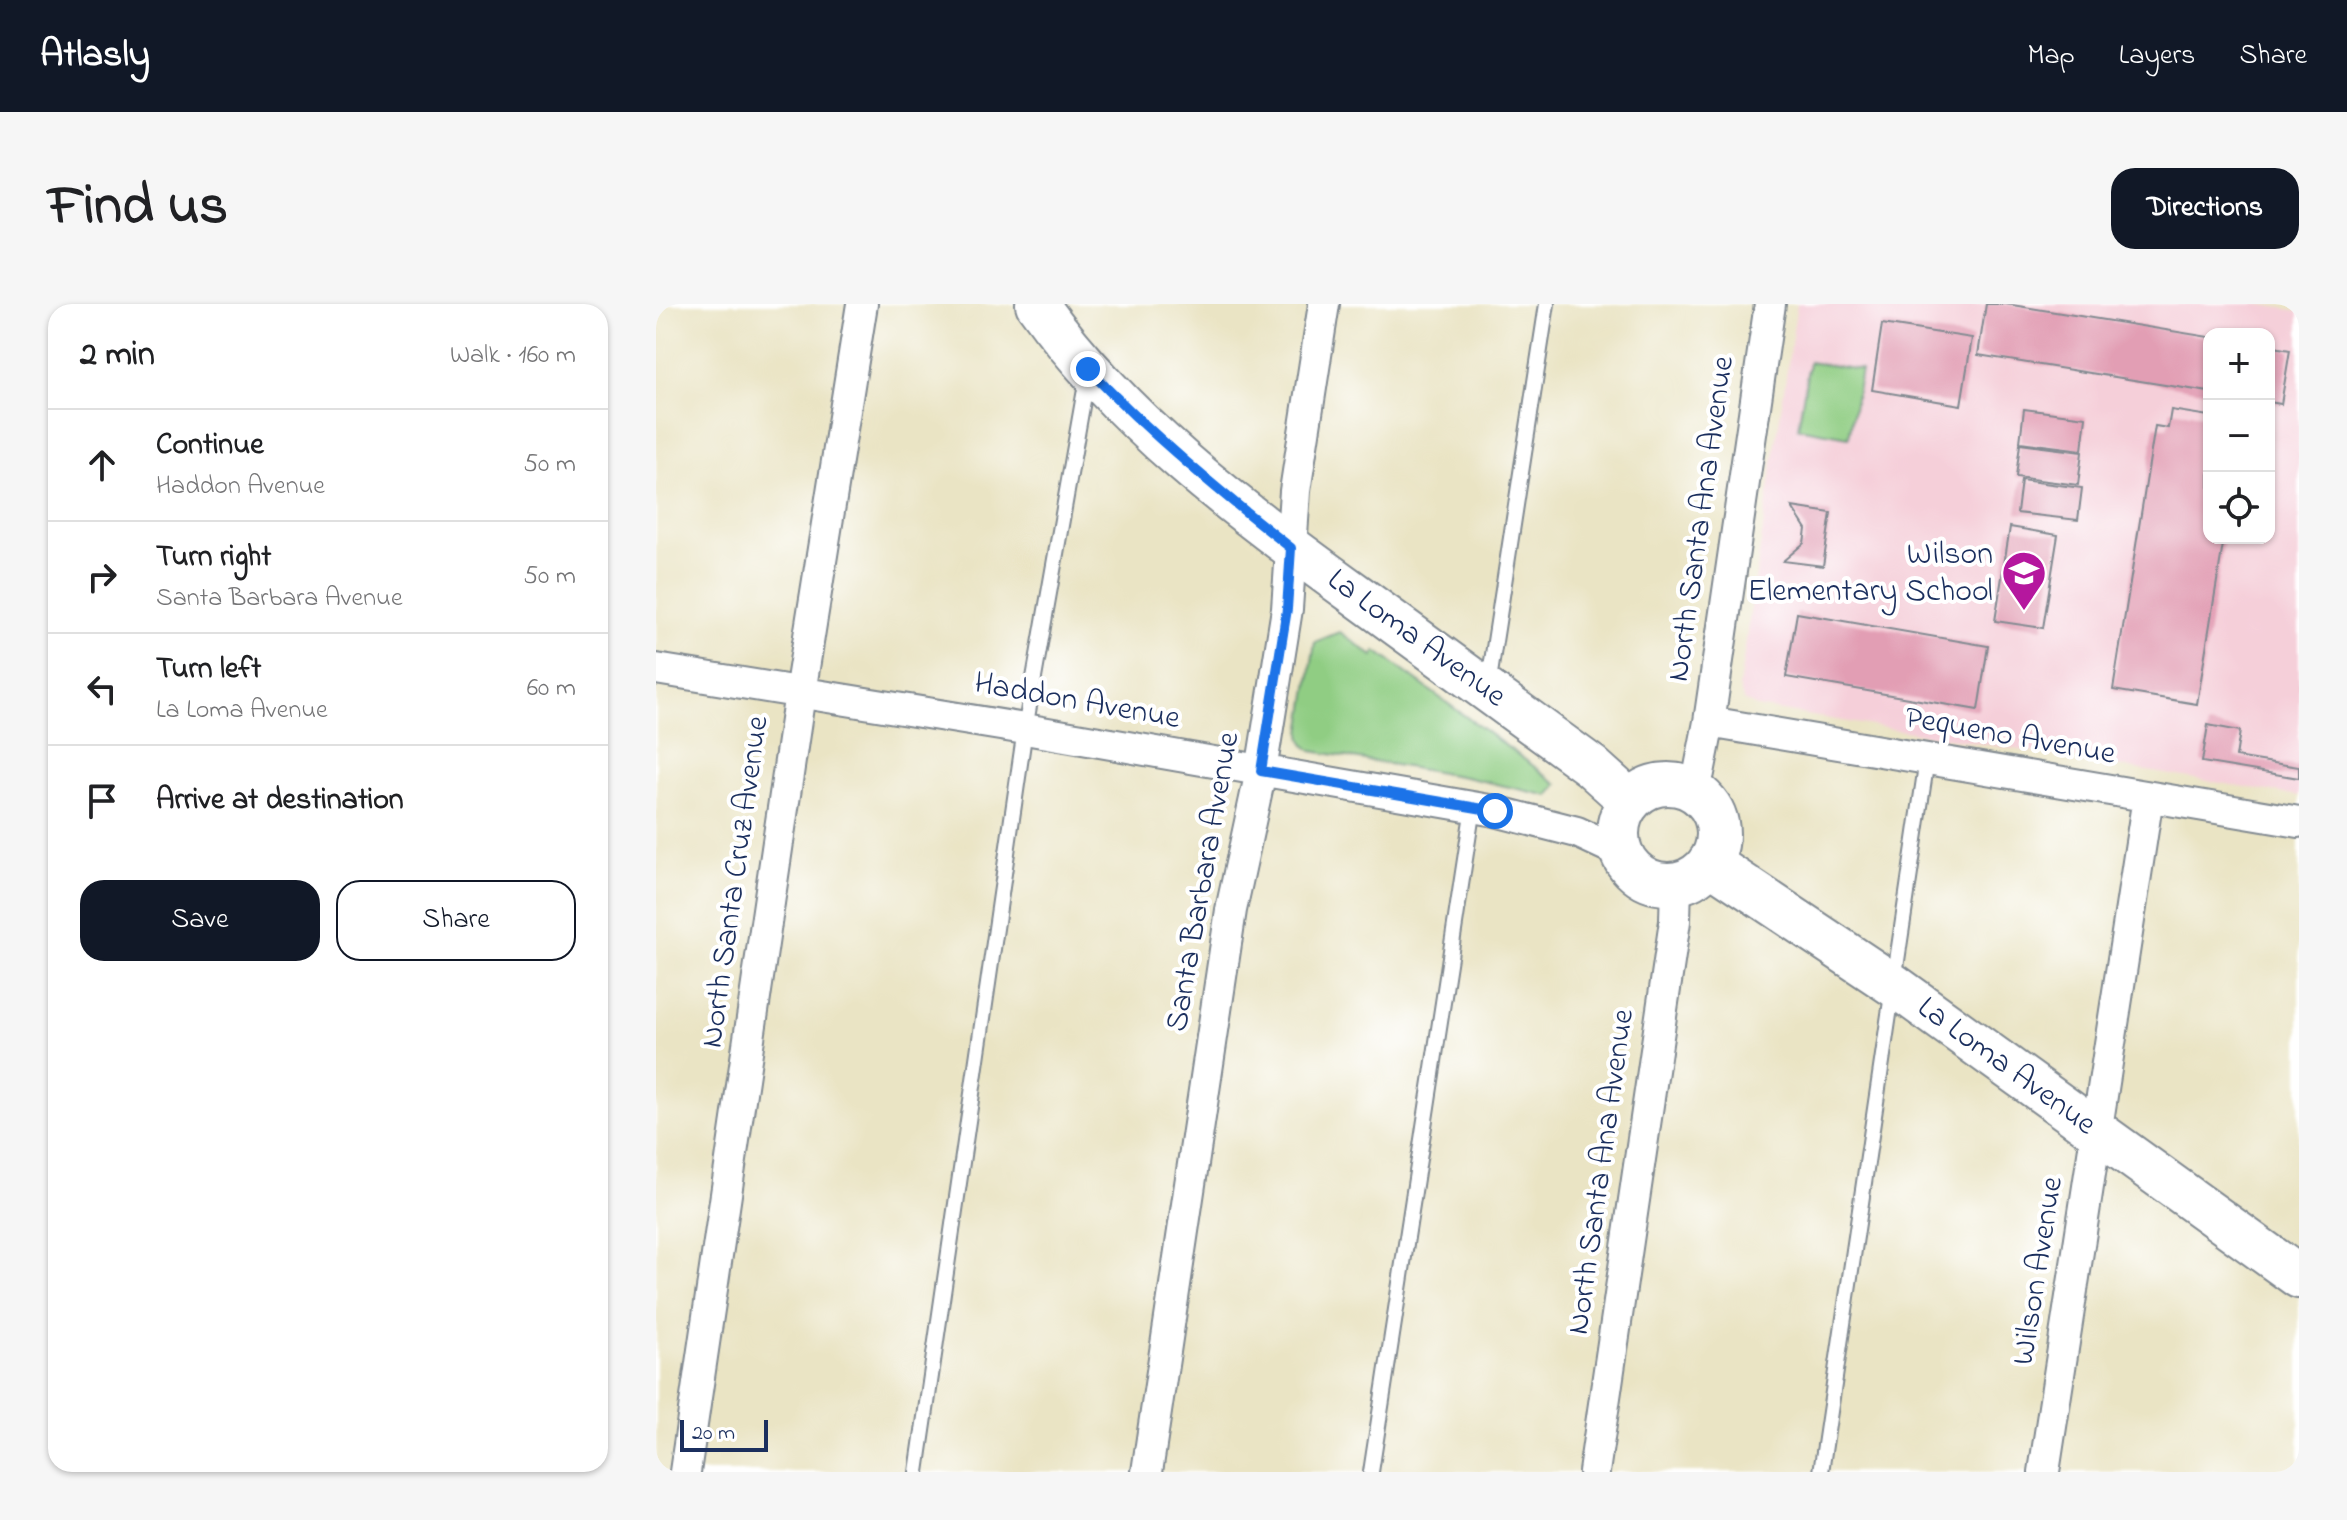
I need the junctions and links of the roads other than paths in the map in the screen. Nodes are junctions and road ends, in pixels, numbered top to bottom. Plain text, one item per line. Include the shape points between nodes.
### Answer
1 (862, 304) edge
2 (1037, 304) edge
3 (1324, 304) edge
4 (1547, 304) edge
5 (1770, 304) edge
6 (1088, 369) junction
7 (1291, 548) junction
8 (656, 669) edge
9 (1488, 691) junction
10 (800, 693) junction
11 (1709, 722) junction
12 (1025, 729) junction
13 (1927, 759) junction
14 (1261, 771) junction
15 (1692, 790) junction
16 (2148, 797) junction
17 (1630, 801) junction
18 (1473, 807) junction
19 (2299, 822) edge
20 (1622, 853) junction
21 (1693, 873) junction
22 (1895, 986) junction
23 (2097, 1132) junction
24 (2299, 1277) edge
25 (685, 1472) edge
26 (917, 1472) edge
27 (1147, 1472) edge
28 (1371, 1472) edge
29 (1594, 1472) edge
30 (1821, 1472) edge
31 (2044, 1472) edge

1 - 10 street, North Santa Cruz Avenue
2 - 6 main road, La Loma Avenue
3 - 7 street, Santa Barbara Avenue
4 - 9 lane
5 - 11 street, North Santa Ana Avenue
6 - 7 main road, La Loma Avenue via 1196,474
6 - 12 lane
7 - 9 main road, La Loma Avenue
7 - 14 street, Santa Barbara Avenue via 1287,609
8 - 10 street, Haddon Avenue
9 - 17 main road, La Loma Avenue
10 - 12 street, Haddon Avenue
10 - 25 street, North Santa Cruz Avenue
11 - 13 street, Pequeno Avenue
11 - 15 street, North Santa Ana Avenue
12 - 14 street, Haddon Avenue
12 - 26 lane
13 - 16 street, Pequeno Avenue
13 - 22 lane
14 - 18 street, Haddon Avenue
14 - 27 street, Santa Barbara Avenue via 1231,910
15 - 17 main road via 1666,784
15 - 21 main road via 1715,817 1718,840
16 - 19 street, Pequeno Avenue
16 - 23 street, Wilson Avenue
17 - 20 main road via 1619,826
18 - 20 street, Haddon Avenue via 1577,832
18 - 28 lane
20 - 21 main road via 1638,874 1663,884
21 - 22 main road, La Loma Avenue
21 - 29 street, North Santa Ana Avenue via 1675,921
22 - 23 main road, La Loma Avenue
22 - 30 lane
23 - 24 main road, La Loma Avenue
23 - 31 street, Wilson Avenue

